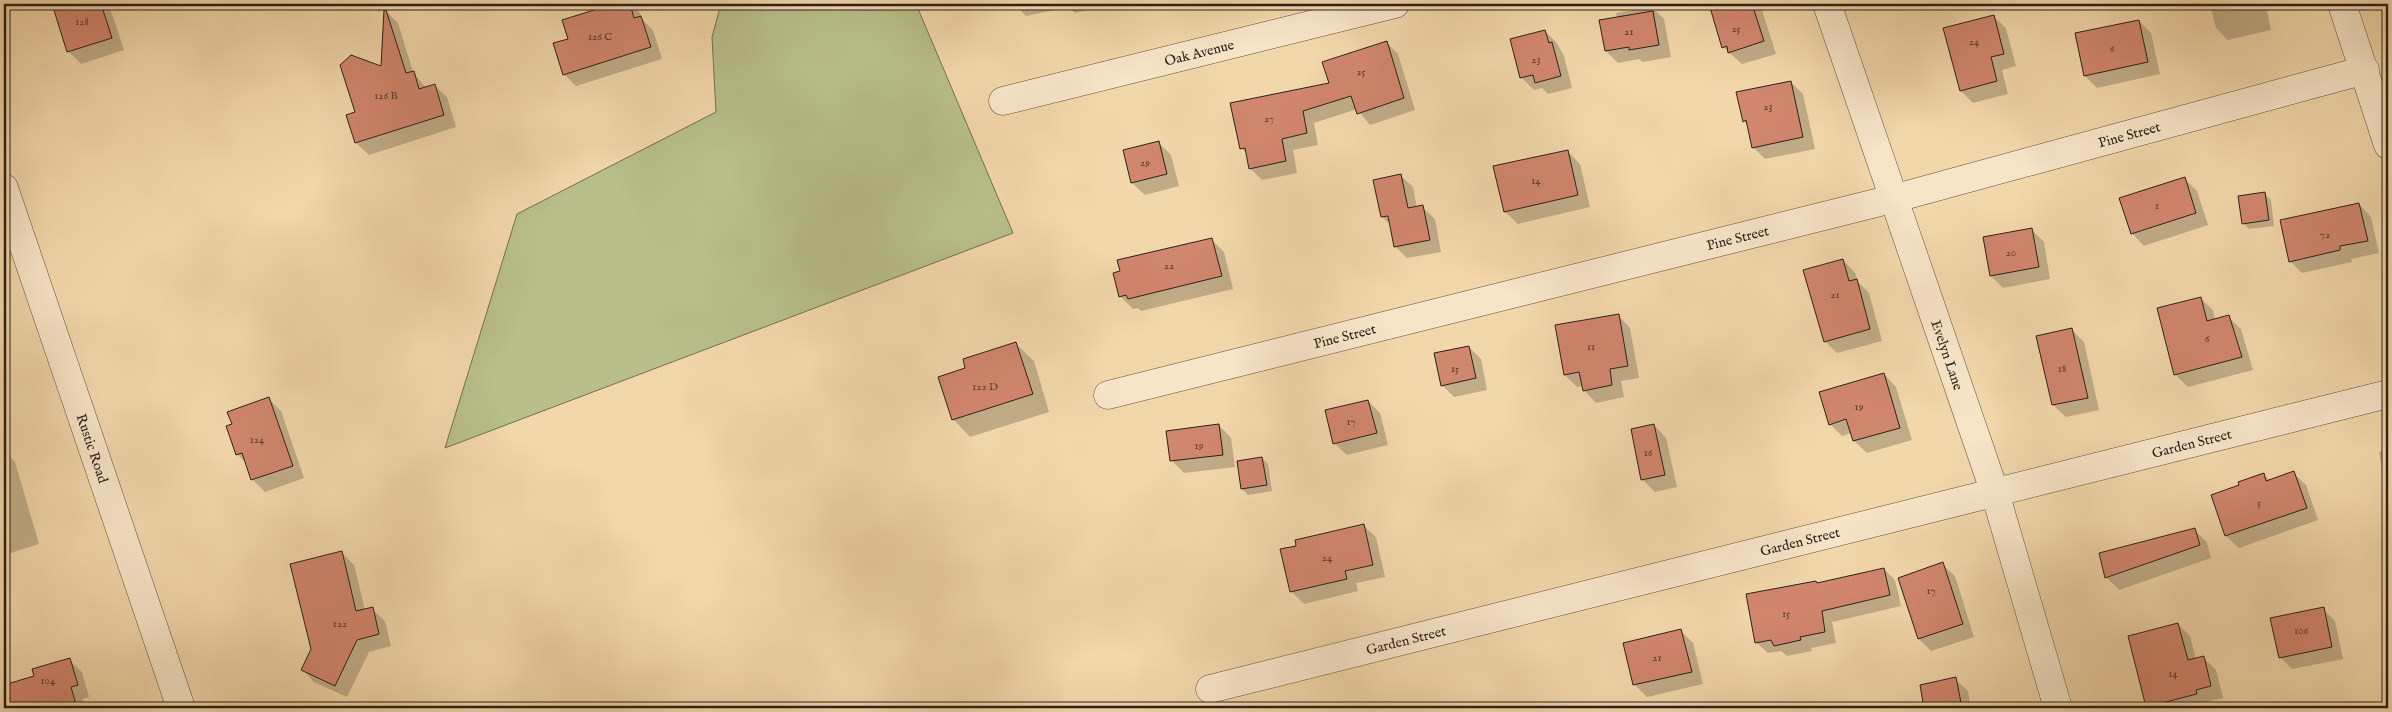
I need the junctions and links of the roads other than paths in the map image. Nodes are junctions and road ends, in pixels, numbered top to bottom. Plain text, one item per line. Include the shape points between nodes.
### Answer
1 (1395, 4) edge
2 (1827, 4) edge
3 (2342, 4) edge
4 (2364, 70) junction
5 (1003, 101) dead end
6 (2388, 145) edge
7 (4, 188) edge
8 (1896, 198) junction
9 (2388, 394) edge
10 (1108, 395) dead end
11 (1995, 493) junction
12 (1210, 690) dead end
13 (181, 708) edge
14 (2058, 708) edge

1 - 5 street, Oak Avenue
2 - 8 street, Evelyn Lane
3 - 4 street
4 - 6 street
4 - 8 street, Pine Street
7 - 13 street, Rustic Road
8 - 10 street, Pine Street
8 - 11 street, Evelyn Lane
9 - 11 street, Garden Street
11 - 12 street, Garden Street
11 - 14 street, Evelyn Lane

